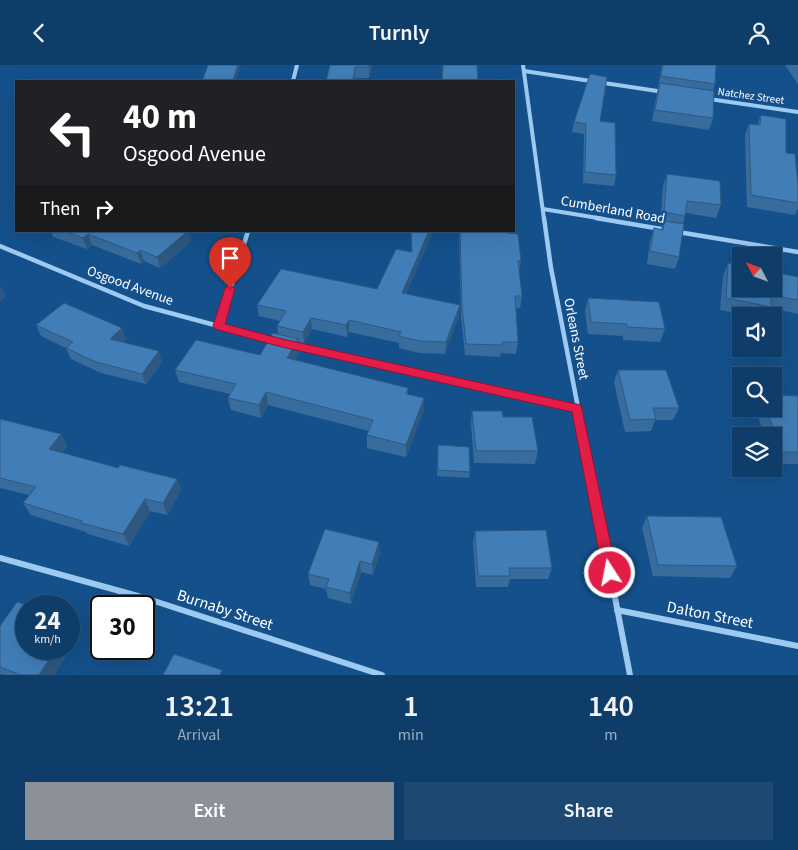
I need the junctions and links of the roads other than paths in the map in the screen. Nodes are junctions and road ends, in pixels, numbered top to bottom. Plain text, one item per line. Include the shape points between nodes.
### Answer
1 (297, 65) edge
2 (523, 68) edge
3 (293, 80) edge
4 (671, 93) edge
5 (700, 97) edge
6 (798, 112) edge
7 (543, 209) junction
8 (248, 232) edge
9 (0, 246) edge
10 (798, 253) edge
11 (219, 326) junction
12 (278, 342) edge
13 (287, 345) edge
14 (577, 408) junction
15 (0, 558) edge
16 (617, 610) junction
17 (798, 647) edge
18 (382, 675) edge
19 (630, 675) edge

1 - 3 street
2 - 4 street
2 - 7 street, Orleans Street
5 - 6 street, Natchez Street
7 - 10 street, Cumberland Road
7 - 14 street, Orleans Street
8 - 11 street
9 - 11 street, Osgood Avenue via 144,306
11 - 12 street, Osgood Avenue
13 - 14 street
14 - 16 street, Orleans Street
15 - 18 street, Burnaby Street via 56,571
16 - 17 street, Dalton Street
16 - 19 street, Orleans Street

